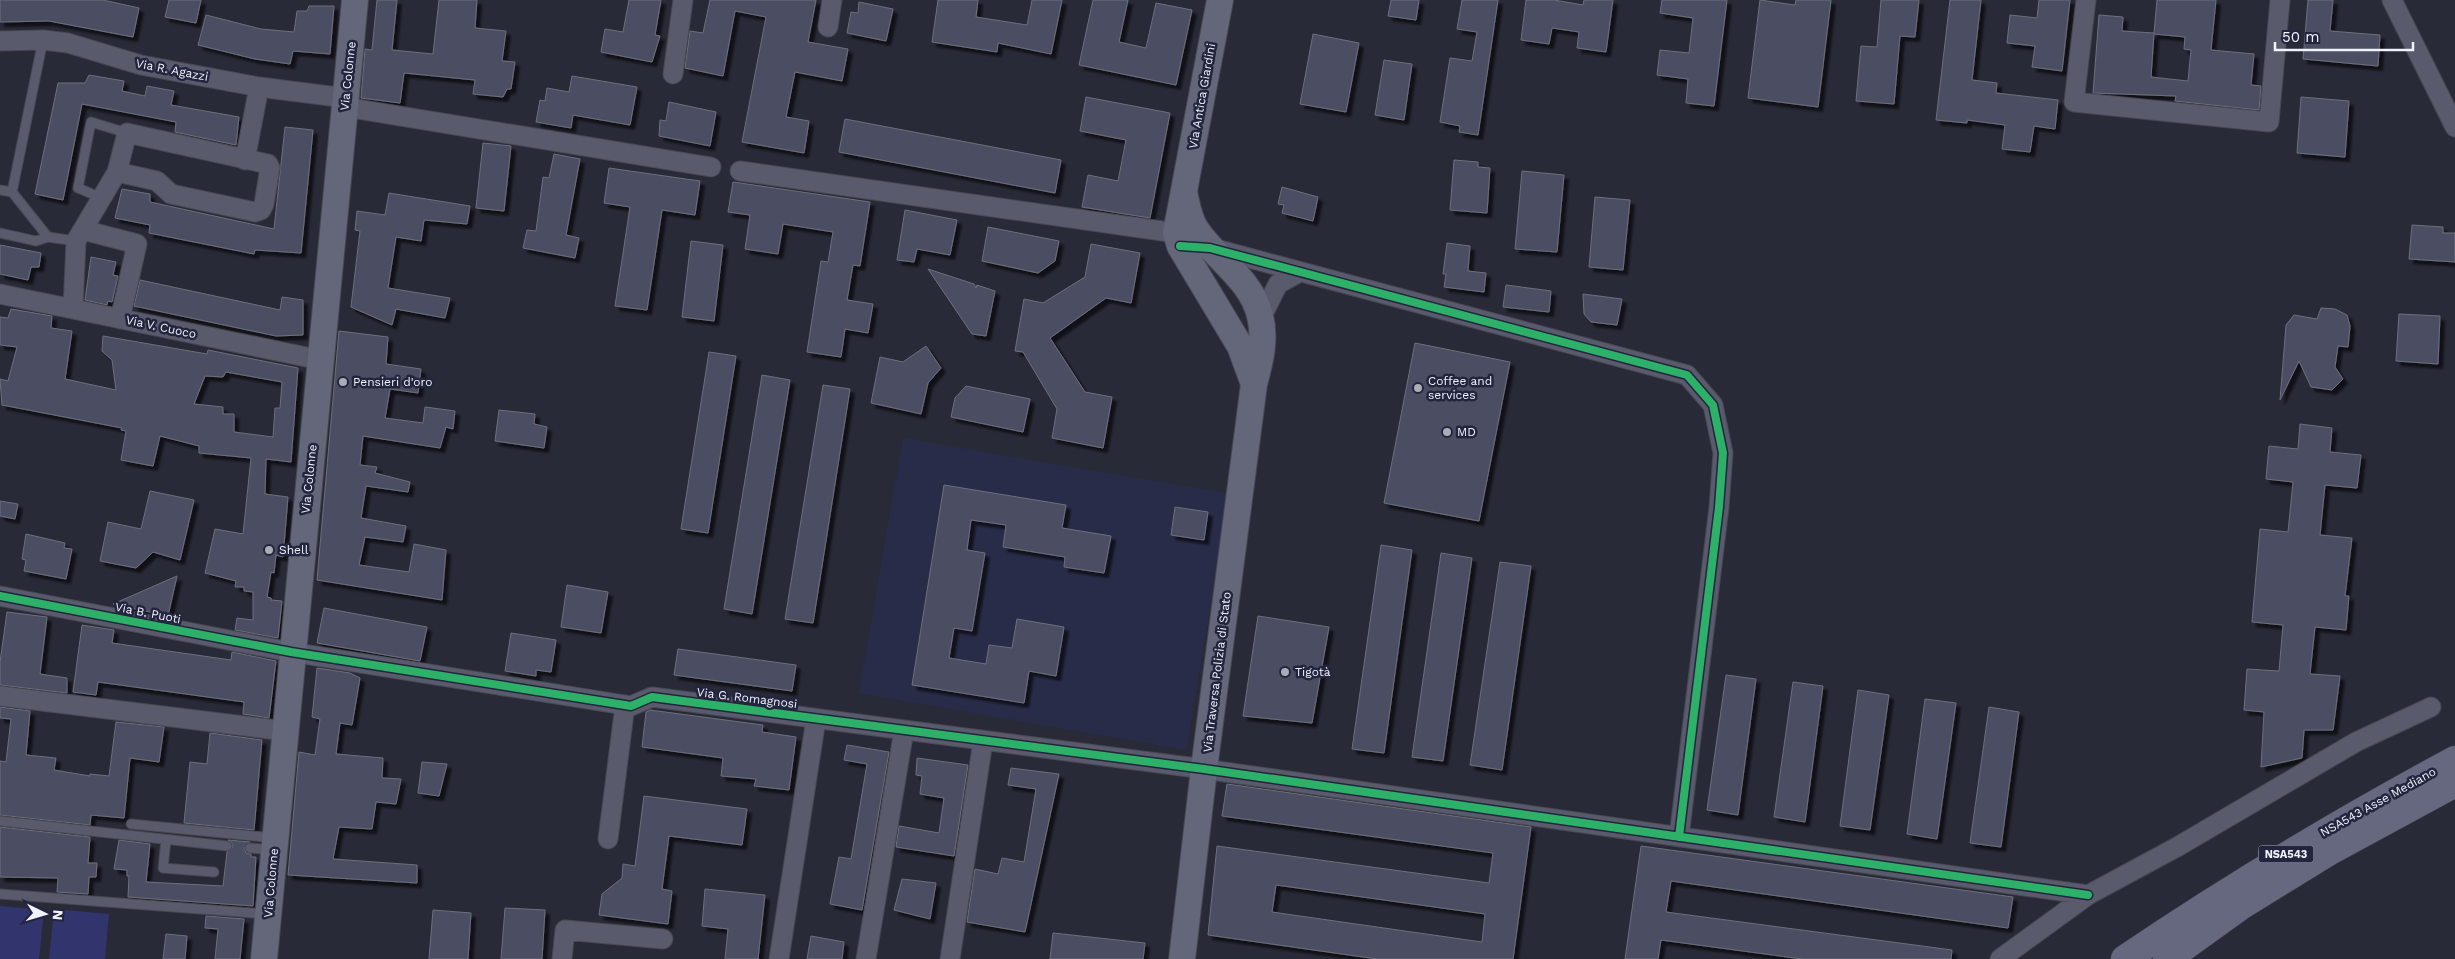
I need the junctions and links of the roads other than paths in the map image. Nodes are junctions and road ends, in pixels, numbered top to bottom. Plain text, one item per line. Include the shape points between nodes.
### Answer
1 (355, 0) edge
2 (683, 0) edge
3 (832, 0) edge
4 (1220, 0) edge
5 (2086, 0) edge
6 (2280, 0) edge
7 (2392, 0) edge
8 (828, 27) dead end
9 (43, 40) junction
10 (0, 42) edge
11 (673, 74) dead end
12 (259, 87) junction
13 (345, 102) junction
14 (2455, 127) edge
15 (127, 133) junction
16 (245, 160) junction
17 (711, 167) dead end
18 (740, 171) dead end
19 (117, 172) junction
20 (0, 190) edge
21 (12, 192) junction
22 (1184, 192) junction
23 (102, 198) junction
24 (0, 233) edge
25 (80, 236) junction
26 (48, 237) junction
27 (1178, 239) junction
28 (1219, 256) junction
29 (1298, 273) junction
30 (1202, 282) junction
31 (0, 294) edge
32 (73, 309) junction
33 (120, 318) junction
34 (1261, 318) junction
35 (1229, 327) junction
36 (321, 360) junction
37 (1254, 384) junction
38 (0, 596) edge
39 (291, 652) junction
40 (0, 696) edge
41 (625, 706) junction
42 (2431, 707) dead end
43 (816, 719) junction
44 (904, 730) junction
45 (284, 731) junction
46 (983, 740) junction
47 (2455, 760) edge
48 (1204, 769) junction
49 (2455, 783) edge
50 (0, 822) edge
51 (131, 824) dead end
52 (1679, 837) junction
53 (608, 839) dead end
54 (166, 840) junction
55 (227, 846) dead end
56 (266, 846) junction
57 (214, 872) dead end
58 (0, 894) edge
59 (2088, 895) junction
60 (268, 914) junction
61 (664, 940) dead end
62 (264, 959) edge
63 (562, 959) edge
64 (779, 959) edge
65 (866, 959) edge
66 (950, 959) edge
67 (1182, 959) edge
68 (2000, 959) edge
69 (2124, 959) edge
70 (2167, 959) edge

1 - 13 street, Via Colonne
2 - 11 street
3 - 8 street
4 - 22 street, Via Antica Giardini
5 - 6 street via 2074,102 2269,122
7 - 14 street
9 - 10 street, Via R. Agazzi
9 - 12 street, Via R. Agazzi via 68,43 141,64
9 - 21 lane
12 - 13 street, Via R. Agazzi
12 - 16 street
13 - 17 street, Via R. Agazzi
13 - 36 street, Via Colonne
15 - 16 street
15 - 19 street
15 - 23 lane via 91,122 78,188
16 - 19 street via 268,164 270,168 264,204 261,210 254,212 171,194 157,181
18 - 27 street
19 - 23 street
20 - 21 lane
21 - 26 lane
22 - 27 street, Via Antica Giardini
22 - 28 street, Via Antica Giardini via 1196,230
23 - 25 street
24 - 26 lane via 36,241
25 - 26 lane
25 - 32 street
25 - 33 street via 137,244
27 - 28 street
27 - 30 street
28 - 29 street
28 - 30 street
28 - 34 street, Via Antica Giardini via 1242,281 1257,304
29 - 34 street via 1278,284
29 - 52 street via 1687,375 1713,405 1722,453 1719,507
30 - 35 street
31 - 32 street, Via V. Cuoco
32 - 33 street, Via V. Cuoco
33 - 36 street, Via V. Cuoco
34 - 35 street
34 - 37 street, Via Antica Giardini via 1261,356
35 - 37 street
36 - 39 street, Via Colonne
37 - 48 street, Via Traversa Polizia di Stato
38 - 39 street, Via B. Puoti
39 - 41 street, Via G. Romagnosi
39 - 45 street, Via Colonne
40 - 45 street
41 - 43 street, Via G. Romagnosi via 652,697
41 - 53 street
42 - 59 street via 2356,742
43 - 44 street, Via G. Romagnosi
43 - 64 street
44 - 46 street, Via G. Romagnosi
44 - 65 street
45 - 56 street, Via Colonne
46 - 48 street, Via G. Romagnosi
46 - 66 street
47 - 69 highway, NSA543 Asse Mediano / NSA543 via 2309,840
48 - 52 street, Via G. Romagnosi
48 - 67 street, Via Traversa Polizia di Stato
49 - 70 highway, NSA543 Asse Mediano / NSA543 via 2328,852 2242,905
50 - 54 lane
51 - 56 lane
52 - 59 street, Via G. Romagnosi
54 - 55 lane
54 - 57 lane via 163,868
56 - 60 street, Via Colonne
58 - 60 lane
59 - 68 street
60 - 62 street, Via Colonne
61 - 63 street via 565,930

